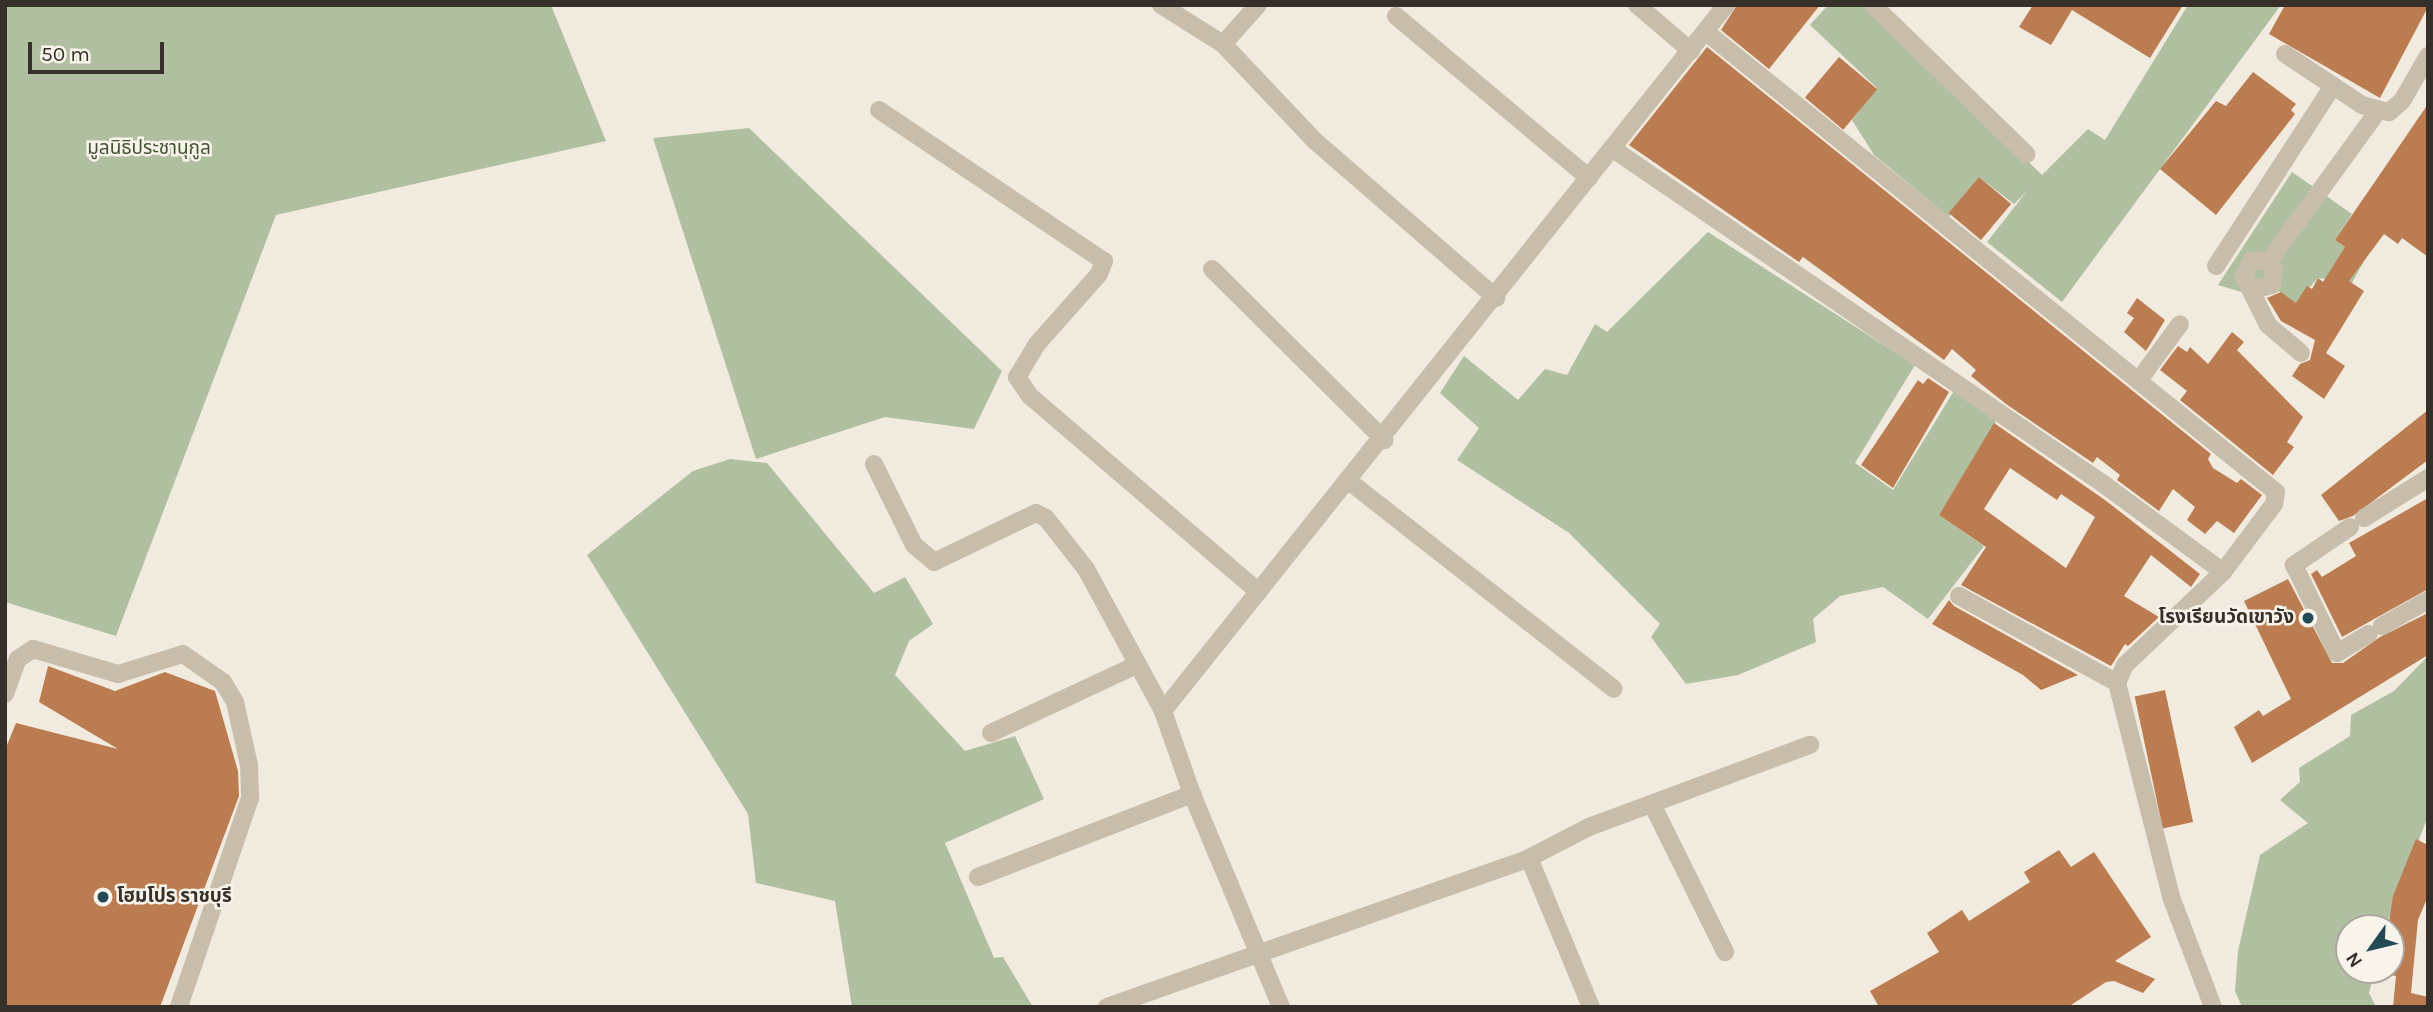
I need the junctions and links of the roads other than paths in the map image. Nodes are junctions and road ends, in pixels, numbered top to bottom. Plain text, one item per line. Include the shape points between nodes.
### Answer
1 (1161, 5) edge
2 (1258, 5) edge
3 (1637, 5) edge
4 (1726, 5) edge
5 (1873, 5) edge
6 (1396, 16) dead end
7 (1706, 32) junction
8 (1223, 44) junction
9 (1691, 51) junction
10 (2285, 54) dead end
11 (2428, 56) edge
12 (2333, 86) junction
13 (879, 110) dead end
14 (2378, 111) junction
15 (1613, 149) junction
16 (2026, 154) dead end
17 (1589, 178) junction
18 (2216, 266) dead end
19 (1212, 269) dead end
20 (1496, 299) junction
21 (2180, 324) dead end
22 (2301, 353) dead end
23 (2139, 380) junction
24 (1384, 440) junction
25 (874, 464) dead end
26 (2428, 478) edge
27 (1350, 482) junction
28 (2223, 572) junction
29 (1259, 593) junction
30 (1959, 596) dead end
31 (2428, 600) edge
32 (1138, 664) junction
33 (2117, 683) junction
34 (1614, 689) dead end
35 (5, 694) edge
36 (1163, 711) junction
37 (991, 733) dead end
38 (1810, 745) dead end
39 (1192, 794) junction
40 (1653, 806) junction
41 (1529, 858) junction
42 (978, 877) dead end
43 (1258, 950) junction
44 (1725, 952) dead end
45 (179, 1007) edge
46 (1107, 1007) edge
47 (1281, 1007) edge
48 (1591, 1007) edge
49 (2213, 1007) edge

1 - 8 street
2 - 8 street
3 - 9 street
4 - 7 street
5 - 16 street
6 - 17 street
7 - 9 street
7 - 23 street
8 - 20 street via 1315,141
9 - 15 street
10 - 12 street
11 - 14 street via 2402,101 2389,112
12 - 14 street
12 - 18 street
13 - 29 street via 1104,261 1099,274 1037,344 1017,377 1030,396
14 - 22 street via 2269,261 2258,259 2247,265 2244,277 2268,326
15 - 17 street
15 - 28 street via 2102,483
17 - 20 street
19 - 24 street
20 - 24 street
21 - 23 street
23 - 28 street via 2276,492 2274,505
24 - 27 street
25 - 32 street via 914,545 934,562 1036,513 1046,518 1074,550
26 - 31 street via 2294,565 2337,653
27 - 29 street
27 - 34 street
28 - 33 street via 2125,665
29 - 36 street
30 - 33 street
32 - 36 street
32 - 37 street
33 - 49 street via 2171,897
35 - 45 street via 18,659 33,649 118,674 183,654 223,682 235,702 247,752 250,797
36 - 39 street
38 - 40 street
39 - 42 street
39 - 43 street
40 - 41 street via 1589,827
40 - 44 street
41 - 43 street
41 - 48 street
43 - 46 street
43 - 47 street

